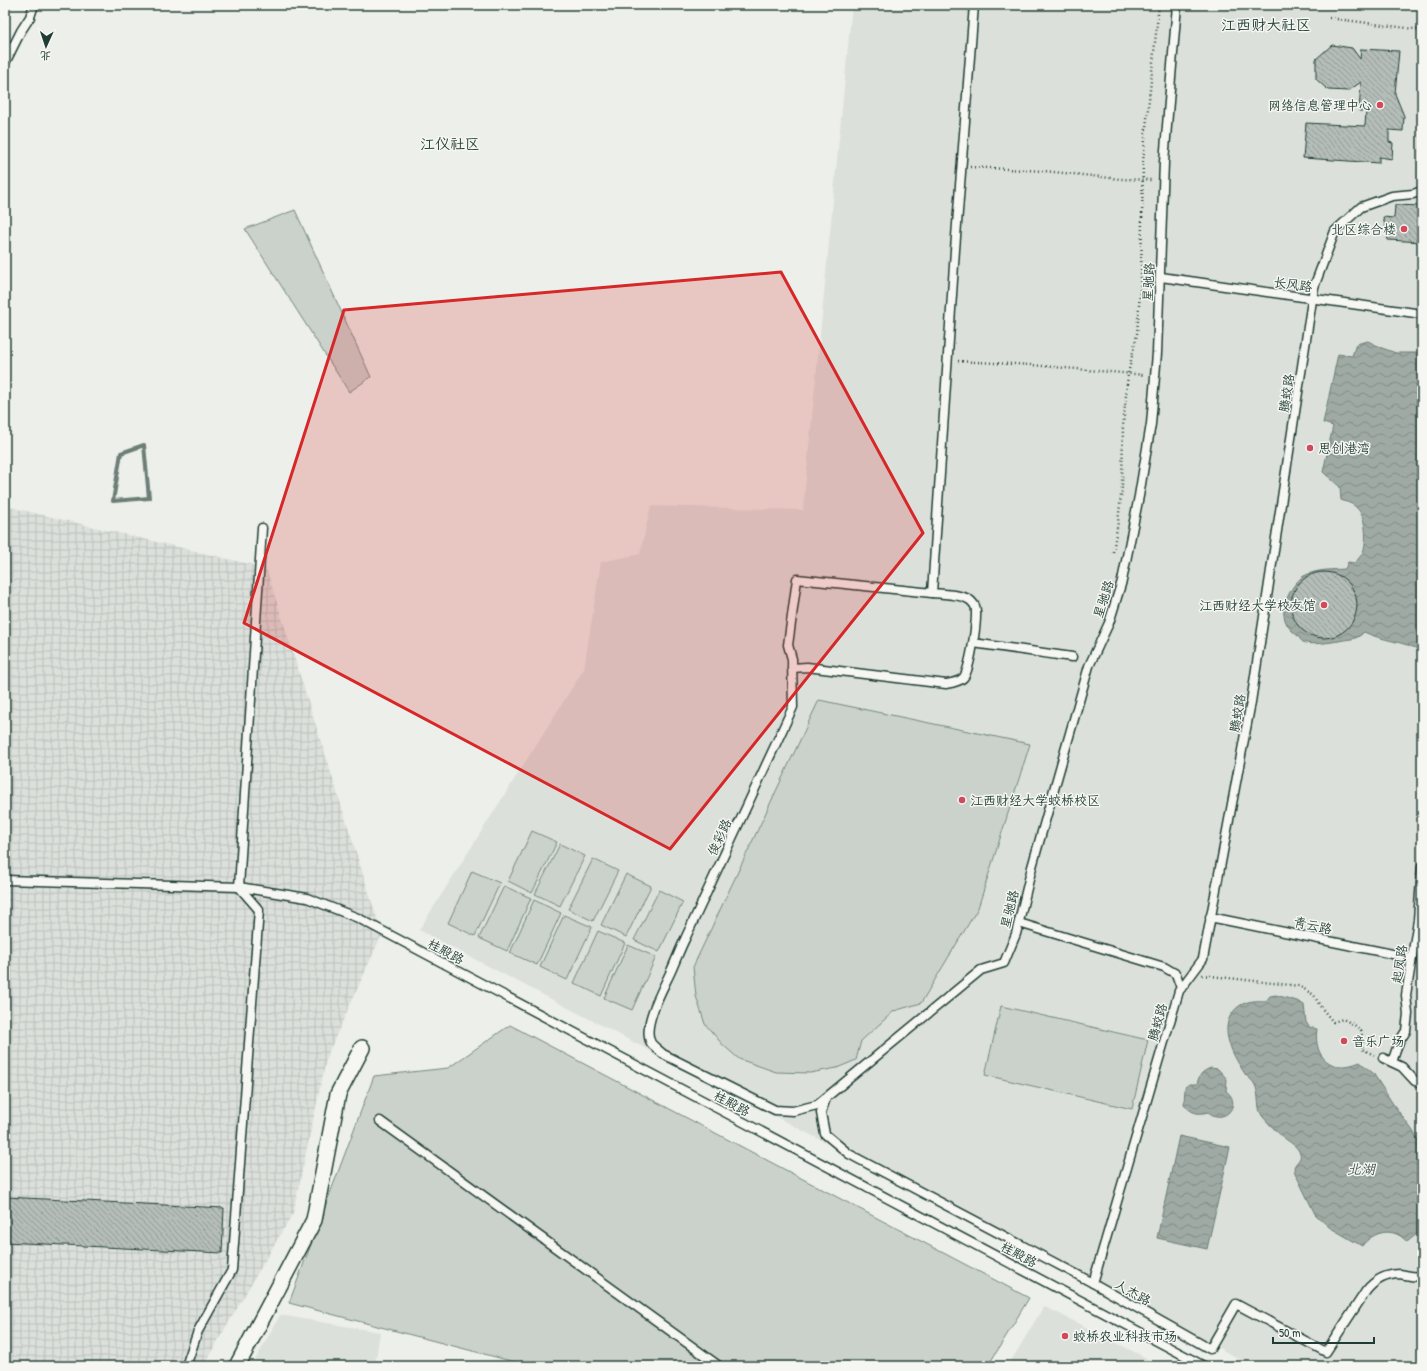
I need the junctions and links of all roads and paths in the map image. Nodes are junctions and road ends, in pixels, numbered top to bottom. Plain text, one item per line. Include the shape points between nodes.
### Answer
1 (34, 5) edge
2 (974, 5) edge
3 (1159, 5) edge
4 (1177, 5) edge
5 (1329, 18) dead end
6 (1422, 30) edge
7 (5, 64) edge
8 (962, 166) junction
9 (1143, 180) junction
10 (1422, 191) edge
11 (1161, 277) junction
12 (1312, 298) junction
13 (1422, 314) edge
14 (948, 361) junction
15 (1128, 374) junction
16 (1155, 376) junction
17 (262, 528) dead end
18 (1113, 552) dead end
19 (932, 593) junction
20 (973, 643) junction
21 (1072, 657) dead end
22 (792, 668) junction
23 (1422, 866) edge
24 (5, 880) edge
25 (239, 887) junction
26 (1210, 917) junction
27 (1019, 923) junction
28 (1412, 958) junction
29 (1192, 973) junction
30 (1181, 988) junction
31 (362, 1048) dead end
32 (1383, 1058) joint
33 (1392, 1062) junction
34 (1422, 1083) edge
35 (826, 1097) junction
36 (380, 1121) dead end
37 (1422, 1276) edge
38 (1093, 1283) junction
39 (186, 1366) edge
40 (237, 1366) edge
41 (719, 1366) edge
42 (1204, 1366) edge

1 - 7 lane
2 - 8 lane
3 - 9 path
4 - 11 lane, 星驰路 via 1164,162
5 - 6 path
8 - 9 path
8 - 14 lane
9 - 15 path via 1137,334
10 - 12 lane, 腾蛟路 via 1392,196 1361,207 1335,231
11 - 12 lane, 长风路
11 - 16 lane, 星驰路
12 - 13 lane, 长风路
12 - 26 lane, 腾蛟路 via 1251,702
14 - 15 path via 1038,365
14 - 19 lane
15 - 16 path
15 - 18 path via 1122,487
16 - 27 lane, 星驰路 via 1151,424 1122,581 1109,624 1089,666 1032,867
17 - 25 lane
19 - 20 lane via 960,597 970,600 976,606
19 - 22 lane, 俊彩路 via 797,579 788,645
20 - 21 lane
20 - 22 lane via 967,674 962,680 946,684 807,667
22 - 35 lane, 俊彩路 via 793,707 660,993 649,1030 651,1043 663,1054 775,1110 805,1109 817,1105
23 - 28 lane, 起凤路
24 - 25 lane, 桂殿路
25 - 39 lane via 259,910 232,1270 198,1331
25 - 42 lane, 桂殿路 via 308,898 358,918
26 - 28 lane, 青云路
26 - 29 lane, 腾蛟路 via 1203,958
27 - 30 lane via 1164,967 1176,974
27 - 35 lane, 星驰路 via 1004,963 981,970
28 - 33 lane, 起凤路 via 1406,995 1406,1031
29 - 30 lane, 腾蛟路
29 - 32 path via 1299,986 1314,995 1333,1022 1343,1019 1360,1030 1362,1049
30 - 38 lane, 腾蛟路
31 - 40 street via 338,1094 314,1220
32 - 33 lane
33 - 34 lane via 1402,1067 1415,1081
35 - 38 lane, 人杰路 via 821,1113 825,1134 849,1154
36 - 41 lane
37 - 38 lane, 人杰路 via 1395,1275 1373,1282 1326,1352 1236,1304 1210,1349

